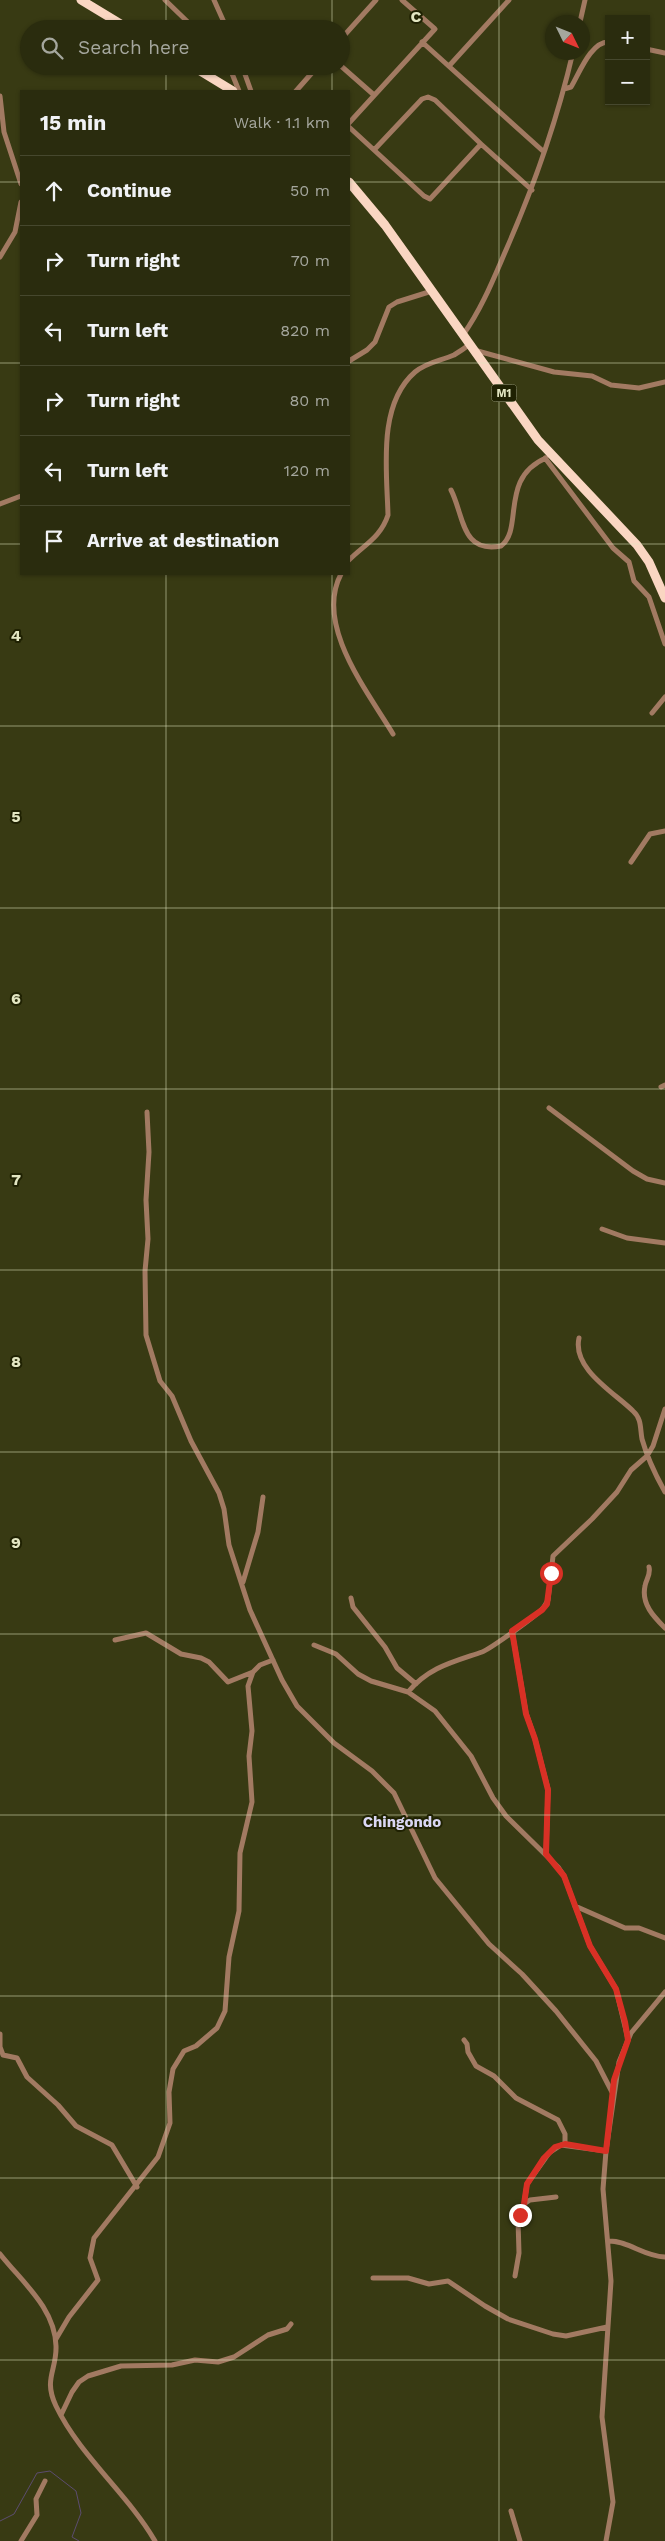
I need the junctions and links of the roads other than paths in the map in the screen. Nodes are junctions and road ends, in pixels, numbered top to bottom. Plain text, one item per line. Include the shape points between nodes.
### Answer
1 (81, 0) edge
2 (165, 0) edge
3 (214, 0) edge
4 (376, 0) edge
5 (402, 0) edge
6 (509, 0) edge
7 (585, 0) edge
8 (582, 15) edge
9 (114, 20) edge
10 (186, 20) edge
11 (224, 20) edge
12 (350, 29) edge
13 (422, 42) junction
14 (605, 42) edge
15 (650, 50) edge
16 (665, 53) edge
17 (571, 60) edge
18 (448, 66) junction
19 (350, 74) edge
20 (207, 75) edge
21 (233, 75) edge
22 (245, 75) edge
23 (310, 75) edge
24 (564, 89) junction
25 (231, 90) edge
26 (239, 90) edge
27 (250, 90) edge
28 (297, 90) edge
29 (374, 95) junction
30 (0, 96) edge
31 (350, 122) edge
32 (350, 128) edge
33 (481, 144) junction
34 (374, 150) junction
35 (544, 152) junction
36 (20, 181) edge
37 (350, 183) edge
38 (532, 190) junction
39 (20, 207) edge
40 (0, 257) edge
41 (432, 291) junction
42 (463, 334) junction
43 (472, 347) junction
44 (350, 360) edge
45 (665, 382) edge
46 (548, 457) junction
47 (451, 490) dead end
48 (20, 496) edge
49 (0, 504) edge
50 (350, 559) edge
51 (341, 575) edge
52 (665, 598) edge
53 (665, 644) edge
54 (665, 697) edge
55 (652, 713) dead end
56 (393, 734) dead end
57 (665, 831) edge
58 (631, 862) dead end
59 (549, 1108) dead end
60 (147, 1112) dead end
61 (665, 1183) edge
62 (602, 1229) dead end
63 (665, 1243) edge
64 (579, 1338) dead end
65 (665, 1409) edge
66 (649, 1454) junction
67 (665, 1492) edge
68 (263, 1497) dead end
69 (649, 1567) dead end
70 (242, 1585) junction
71 (351, 1598) dead end
72 (665, 1628) edge
73 (512, 1631) junction
74 (115, 1640) dead end
75 (314, 1645) dead end
76 (273, 1660) junction
77 (253, 1672) junction
78 (416, 1684) junction
79 (408, 1692) junction
80 (546, 1854) junction
81 (574, 1906) junction
82 (665, 1938) edge
83 (665, 1992) edge
84 (0, 2034) edge
85 (464, 2040) dead end
86 (628, 2040) junction
87 (613, 2094) junction
88 (565, 2144) junction
89 (606, 2151) junction
90 (136, 2187) junction
91 (556, 2197) dead end
92 (524, 2204) junction
93 (608, 2241) junction
94 (0, 2254) edge
95 (665, 2257) edge
96 (516, 2276) dead end
97 (373, 2278) dead end
98 (291, 2324) dead end
99 (607, 2327) junction
100 (56, 2339) junction
101 (61, 2415) junction
102 (45, 2481) dead end
103 (511, 2511) dead end
104 (21, 2541) edge
105 (155, 2541) edge
106 (520, 2541) edge
107 (606, 2541) edge

1 - 9 highway
2 - 10 street
3 - 11 street
4 - 12 street
5 - 13 street via 435,29
6 - 18 street
7 - 8 street
13 - 18 street
13 - 29 street
14 - 24 street via 595,48 571,87
15 - 16 street
17 - 24 street
18 - 35 street
19 - 29 street
20 - 25 highway
21 - 26 street
22 - 27 street
23 - 28 street
24 - 35 street
29 - 31 street
30 - 36 street via 4,132
32 - 34 street
33 - 34 street via 428,97 422,99
33 - 34 street via 430,199
33 - 38 street
35 - 38 street
37 - 41 highway, M1 via 385,224
38 - 42 street via 491,286 477,315
39 - 40 street via 15,232
41 - 42 highway, M1
41 - 44 street via 389,307 374,342
42 - 43 highway, M1
43 - 45 street via 554,372 592,376 611,385 639,388
43 - 46 highway, M1
43 - 50 street via 427,364 403,386 389,426 387,520 376,538
46 - 47 street via 531,468 518,486 510,530 500,546 481,546 470,538
46 - 52 highway, M1 via 638,545
46 - 53 street via 612,548 629,562 634,581 649,597
48 - 49 street
51 - 56 street via 334,614 344,652
54 - 55 street
57 - 58 street via 650,834
59 - 61 street via 633,1171 647,1179
60 - 70 street via 146,1336 160,1380 174,1401 219,1494 229,1545
62 - 63 street via 628,1238
64 - 66 street via 580,1356 589,1370 637,1415
65 - 66 street
66 - 67 street
66 - 73 street via 631,1470 617,1492 592,1519 556,1552 547,1604
68 - 70 street via 258,1532
69 - 72 street via 644,1587 646,1602
70 - 76 street
71 - 78 street via 353,1607 385,1647 397,1668
73 - 78 street via 490,1648 454,1660
73 - 80 street via 526,1714 548,1790
74 - 77 street via 146,1633 181,1654 209,1662 228,1682
75 - 79 street via 336,1654 371,1681
76 - 77 street
76 - 87 street via 297,1706 334,1743 372,1771 394,1793 435,1878 490,1944 556,2011 596,2061
77 - 90 street via 248,1696 252,1730 249,1756 252,1802 240,1853 239,1911 229,1957 225,2011 217,2028 196,2046 184,2051 173,2069 167,2136 158,2157
78 - 79 street
79 - 80 street via 435,1711 471,1756 506,1816
80 - 81 street via 564,1876
81 - 82 street via 625,1928 639,1928
81 - 86 street via 590,1946 616,1989
83 - 86 street
84 - 90 street via 3,2055 17,2058 27,2077 76,2126 112,2145
85 - 88 street via 476,2066 494,2076 516,2098 558,2120
86 - 87 street via 619,2062
87 - 89 street
88 - 89 street
88 - 92 street via 555,2147 544,2158 527,2184
89 - 93 street via 603,2189
90 - 100 street via 94,2238 90,2258 98,2280
91 - 92 street via 534,2199
92 - 96 street via 518,2220
93 - 95 street via 618,2241 646,2255
93 - 99 street via 611,2280
94 - 100 street via 45,2308
97 - 99 street via 408,2278 429,2284 448,2280 508,2318 566,2336
98 - 101 street via 240,2354 218,2362 195,2360 172,2365 121,2366 88,2376 72,2392
99 - 107 street via 602,2417 614,2502
100 - 101 street via 50,2386
101 - 105 street
102 - 104 street via 36,2498 37,2515
103 - 106 street

